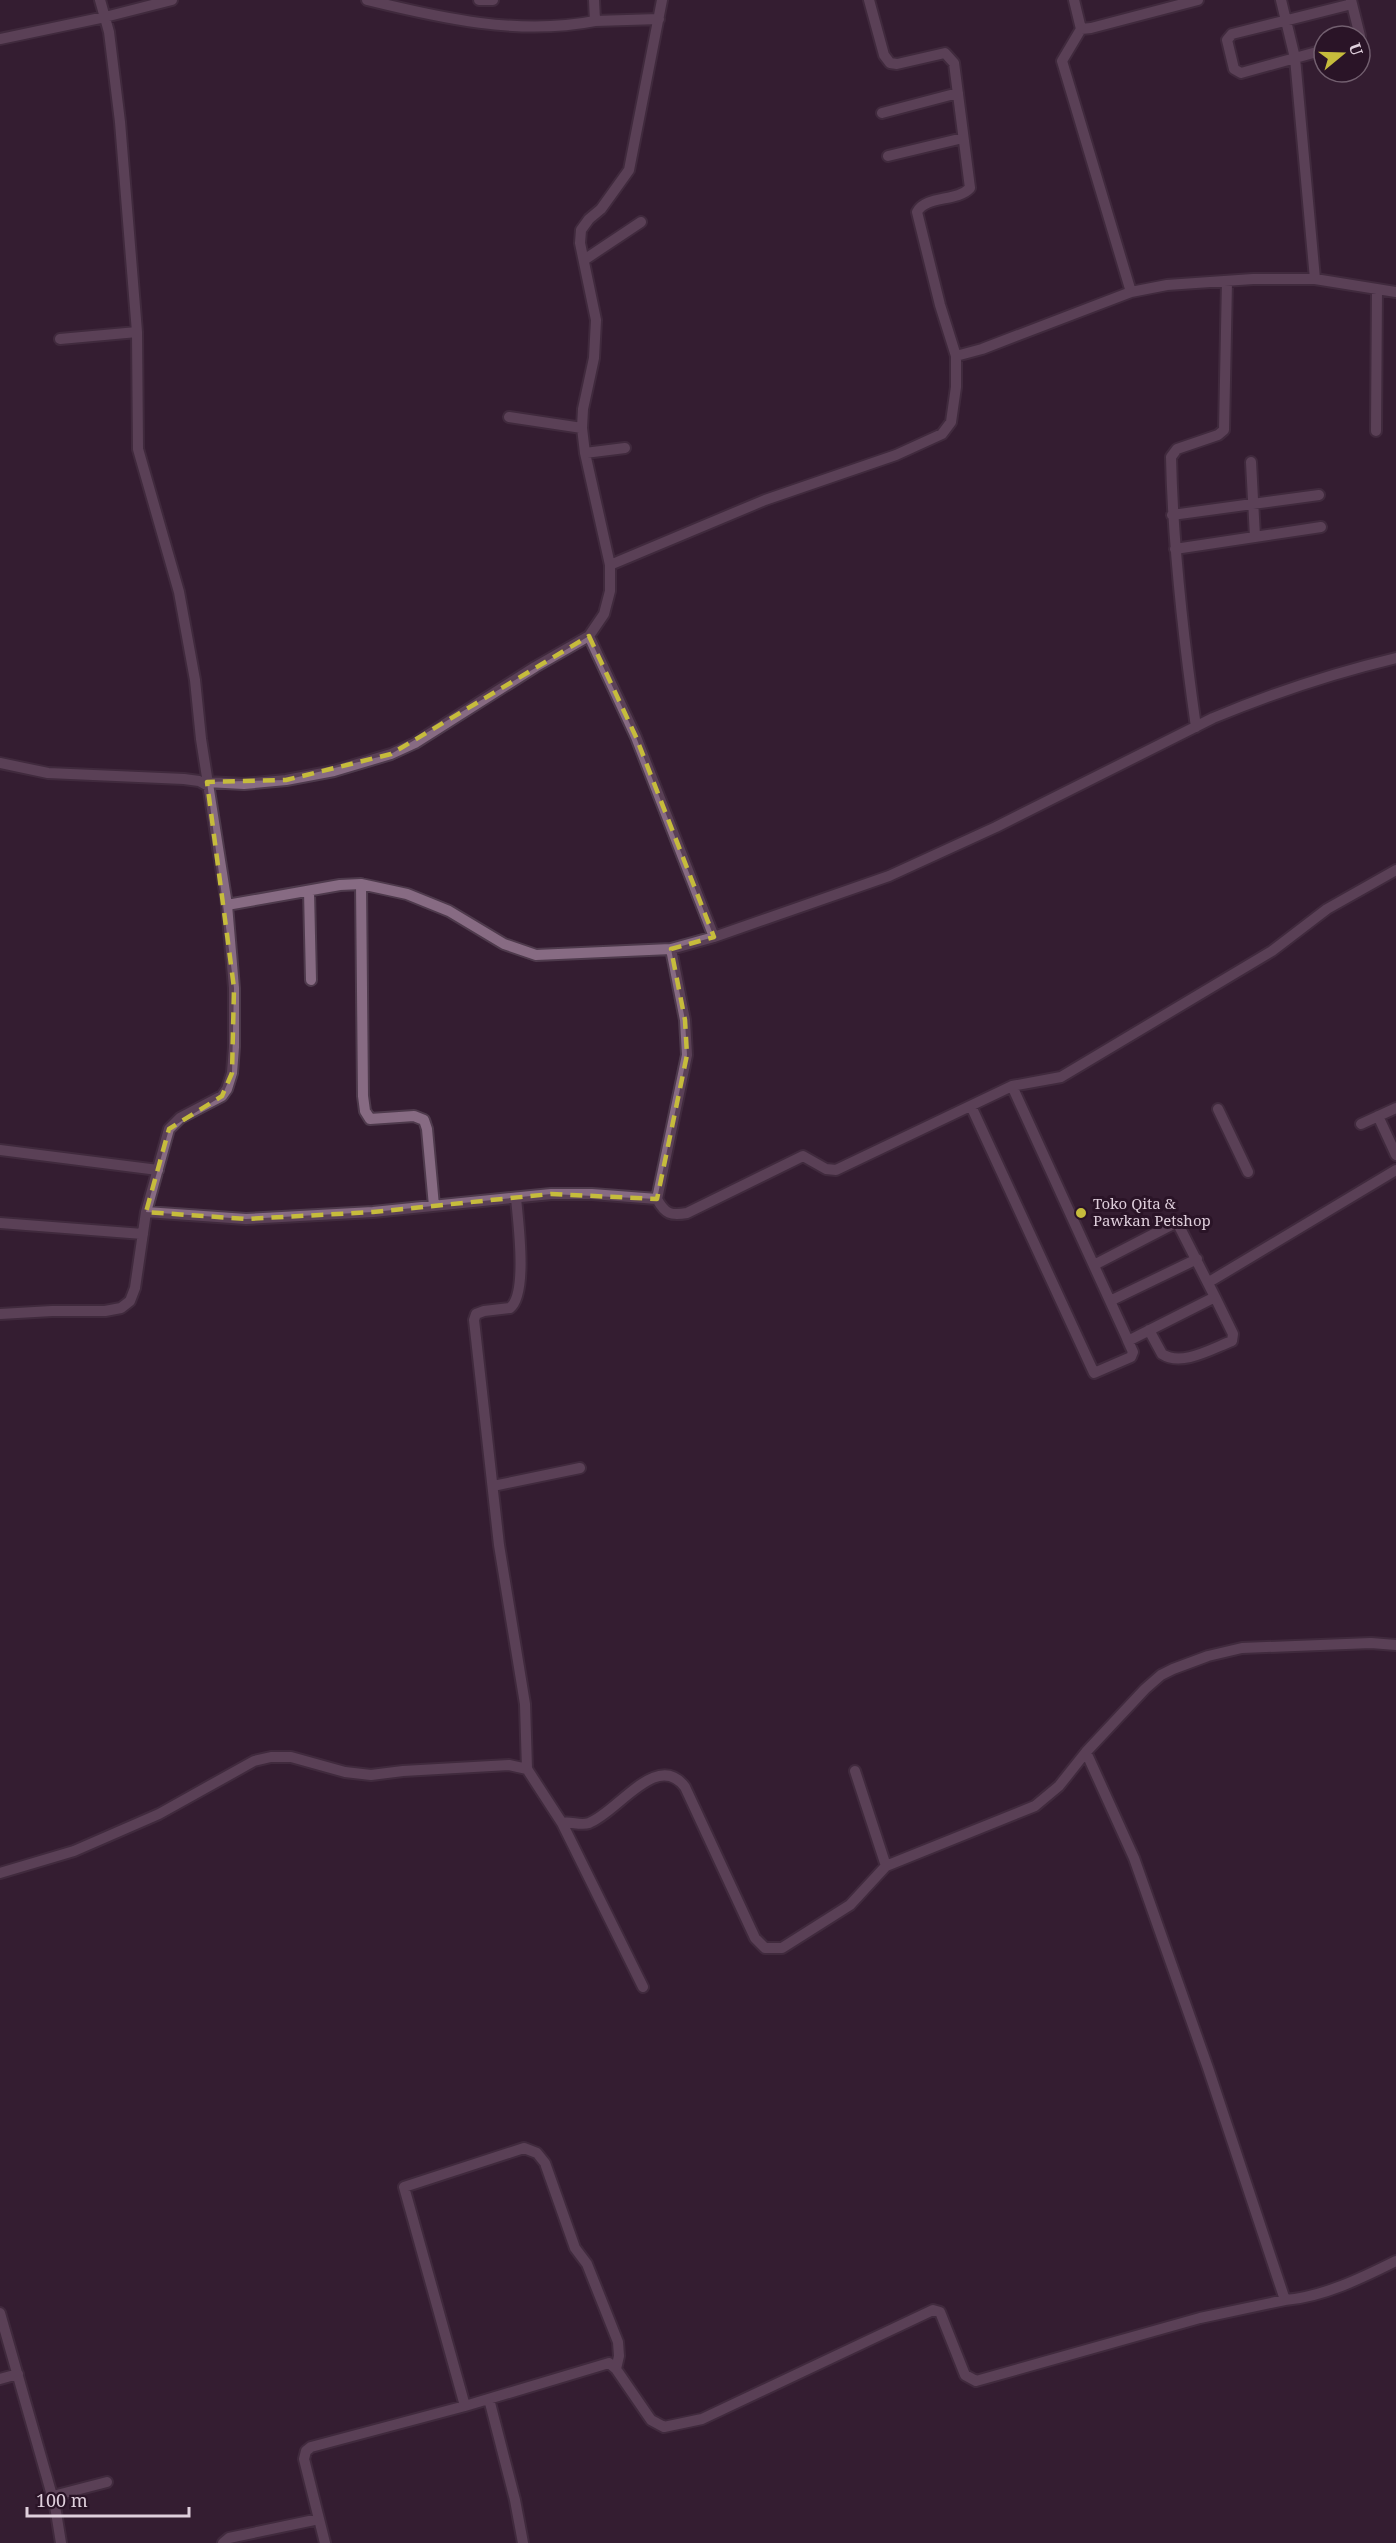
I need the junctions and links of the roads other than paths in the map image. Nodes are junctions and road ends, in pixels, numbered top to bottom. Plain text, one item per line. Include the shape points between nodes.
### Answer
1 (100, 0) edge
2 (172, 0) edge
3 (367, 0) edge
4 (479, 0) edge
5 (493, 0) edge
6 (594, 0) edge
7 (662, 0) edge
8 (869, 0) edge
9 (1074, 0) edge
10 (1197, 0) edge
11 (1281, 0) edge
12 (1351, 2) edge
13 (105, 17) junction
14 (659, 20) junction
15 (1286, 20) junction
16 (595, 21) junction
17 (1357, 24) edge
18 (1082, 29) junction
19 (0, 39) edge
20 (1312, 53) edge
21 (1295, 58) junction
22 (958, 93) junction
23 (882, 113) dead end
24 (963, 138) junction
25 (888, 156) dead end
26 (641, 222) dead end
27 (584, 260) junction
28 (1315, 279) junction
29 (1227, 281) junction
30 (1377, 289) junction
31 (1131, 292) junction
32 (1396, 292) edge
33 (137, 332) junction
34 (60, 339) dead end
35 (956, 356) junction
36 (509, 417) dead end
37 (582, 428) junction
38 (1376, 430) dead end
39 (625, 448) dead end
40 (585, 453) junction
41 (1251, 462) dead end
42 (1319, 495) dead end
43 (1254, 504) junction
44 (1172, 515) junction
45 (1321, 527) dead end
46 (1255, 537) junction
47 (1174, 549) junction
48 (610, 565) junction
49 (589, 636) junction
50 (1396, 658) edge
51 (1196, 727) junction
52 (0, 763) edge
53 (208, 784) junction
54 (1396, 870) edge
55 (361, 884) junction
56 (309, 891) junction
57 (226, 905) junction
58 (714, 937) junction
59 (671, 949) junction
60 (311, 980) dead end
61 (1012, 1086) junction
62 (971, 1106) junction
63 (1396, 1108) edge
64 (1218, 1109) dead end
65 (1378, 1116) junction
66 (1361, 1124) dead end
67 (0, 1150) edge
68 (1396, 1155) edge
69 (158, 1170) junction
70 (1396, 1170) edge
71 (1248, 1172) dead end
72 (516, 1198) junction
73 (657, 1199) junction
74 (434, 1206) junction
75 (146, 1212) junction
76 (0, 1223) edge
77 (143, 1234) junction
78 (1197, 1260) junction
79 (1094, 1265) junction
80 (1209, 1282) junction
81 (1215, 1297) junction
82 (1110, 1301) junction
83 (0, 1314) edge
84 (1149, 1330) junction
85 (1128, 1341) junction
86 (580, 1468) dead end
87 (493, 1486) junction
88 (1396, 1645) edge
89 (1086, 1752) junction
90 (527, 1769) junction
91 (855, 1771) dead end
92 (562, 1823) junction
93 (886, 1866) junction
94 (0, 1873) edge
95 (643, 1987) dead end
96 (1396, 2261) edge
97 (1285, 2300) junction
98 (0, 2313) edge
99 (616, 2369) junction
100 (18, 2374) junction
101 (0, 2379) edge
102 (489, 2399) junction
103 (465, 2406) junction
104 (107, 2482) dead end
105 (53, 2496) junction
106 (319, 2519) junction
107 (61, 2543) edge
108 (223, 2543) edge
109 (325, 2543) edge
110 (523, 2543) edge

1 - 13 street
2 - 13 street
3 - 16 street via 482,23 548,27
4 - 5 street
6 - 16 street
7 - 14 street
8 - 22 street via 887,61 897,64 948,54 954,63
9 - 18 street
10 - 18 street
11 - 15 street
12 - 15 street
12 - 17 street
13 - 19 street
13 - 33 street via 115,69
14 - 16 street
14 - 27 street via 629,170 581,230
15 - 21 street
15 - 21 street via 1232,34 1227,40 1237,73
18 - 31 street via 1062,61
20 - 21 street
21 - 28 street
22 - 23 street
22 - 24 street
24 - 25 street
24 - 35 street via 968,190 924,205 917,212
26 - 27 street
27 - 37 street via 596,334
28 - 29 street
28 - 30 street
29 - 31 street
29 - 44 street via 1224,430 1173,452
30 - 32 street
30 - 38 street
31 - 35 street
33 - 34 street
33 - 53 street via 138,449 179,592
35 - 48 street via 951,422 942,435 765,500
36 - 37 street
37 - 40 street
39 - 40 street
40 - 48 street
41 - 43 street
42 - 43 street
43 - 44 street
43 - 46 street
44 - 47 street
45 - 46 street
46 - 47 street
47 - 51 street
48 - 49 street via 610,591 604,614
49 - 53 street via 391,754 345,769 286,780
49 - 58 street via 636,737
50 - 51 street via 1297,684
51 - 58 street via 889,876
52 - 53 street via 48,774 184,779
53 - 57 street
54 - 61 street via 1327,909 1272,951 1061,1077
55 - 56 street
55 - 59 street via 418,898 449,911 504,944 536,955
55 - 74 street via 365,1111 370,1119 414,1116 424,1120
56 - 57 street
56 - 60 street
57 - 69 street via 234,988 232,1073 222,1096 180,1118 169,1129
58 - 59 street
59 - 73 street via 688,1039
61 - 62 street
61 - 79 street
62 - 73 street via 836,1170 803,1156 687,1213 673,1216 665,1212
62 - 85 street via 1094,1372 1131,1358 1133,1352
63 - 65 street
64 - 71 street
65 - 66 street
65 - 68 street
67 - 69 street
69 - 75 street
70 - 80 street
72 - 73 street via 592,1194
72 - 74 street
72 - 87 street via 518,1297 510,1308 484,1311 476,1314 474,1320
74 - 75 street via 246,1219
75 - 77 street
76 - 77 street
77 - 83 street via 132,1295 121,1308
78 - 79 street via 1177,1222
78 - 80 street
78 - 82 street
79 - 82 street
80 - 81 street
81 - 84 street
81 - 84 street via 1233,1334 1232,1341 1194,1356 1174,1358 1162,1354
82 - 85 street
84 - 85 street
86 - 87 street
87 - 90 street via 525,1704
88 - 89 street via 1289,1645 1242,1648 1208,1656 1161,1675
89 - 93 street via 1059,1786 1035,1806
89 - 97 street via 1134,1858
90 - 92 street
90 - 94 street via 509,1765 370,1775 291,1757 271,1757 254,1761 159,1814 74,1851
91 - 93 street
92 - 93 street via 588,1823 652,1778 662,1774 675,1776 685,1787 755,1938 773,1950 790,1944 850,1905
92 - 95 street
96 - 97 street via 1302,2299
97 - 99 street via 1200,2318 976,2381 965,2375 940,2312 933,2310 702,2419 664,2427 651,2420
98 - 100 street
99 - 102 street via 609,2363
99 - 103 street via 618,2342 587,2264 575,2248 545,2163 537,2153 524,2148 404,2187
100 - 101 street
100 - 105 street
102 - 103 street
102 - 110 street
103 - 106 street via 311,2447 304,2459
104 - 105 street
105 - 107 street
106 - 108 street via 228,2538
106 - 109 street

